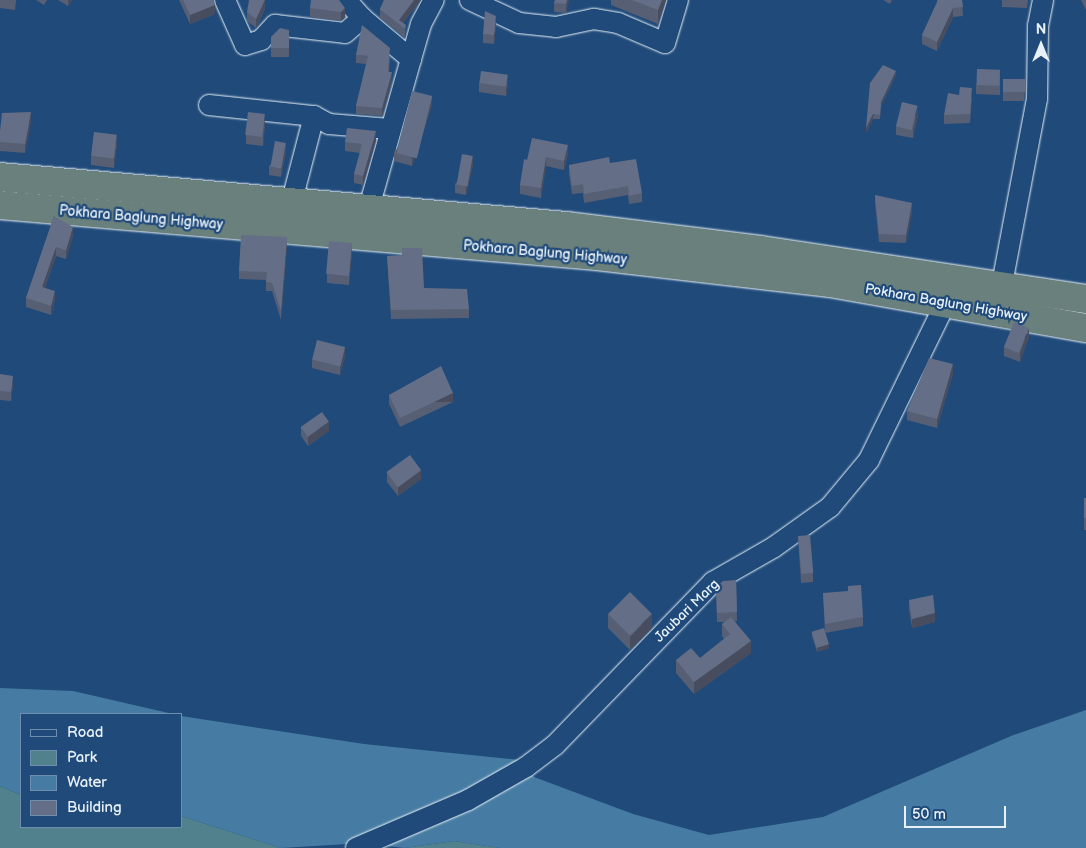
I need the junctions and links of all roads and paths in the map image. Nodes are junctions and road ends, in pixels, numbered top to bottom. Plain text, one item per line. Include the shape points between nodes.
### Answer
1 (224, 0) edge
2 (346, 0) edge
3 (434, 0) edge
4 (470, 0) edge
5 (678, 0) edge
6 (1043, 0) edge
7 (362, 18) junction
8 (411, 59) junction
9 (209, 105) dead end
10 (314, 116) junction
11 (390, 129) junction
12 (0, 177) edge
13 (291, 204) junction
14 (0, 205) edge
15 (368, 211) junction
16 (1002, 284) junction
17 (1086, 299) edge
18 (946, 302) junction
19 (1086, 328) edge
20 (356, 848) edge

1 - 7 street via 245,45 261,40 274,25 345,32
2 - 7 street
3 - 8 street via 420,24
4 - 5 street via 519,23 556,27 594,19 618,23 665,43
6 - 16 street via 1038,26 1037,99
7 - 8 street
8 - 11 street
9 - 10 street
10 - 11 street via 329,124
10 - 13 street
11 - 15 street
12 - 13 highway, Pokhara Baglung Highway
13 - 15 highway, Pokhara Baglung Highway
14 - 18 highway, Pokhara Baglung Highway via 597,256
15 - 16 highway, Pokhara Baglung Highway via 566,226
16 - 17 highway, Pokhara Baglung Highway
18 - 19 highway, Pokhara Baglung Highway
18 - 20 street, Jaubari Marg via 869,460 830,507 774,547 713,582 555,745 526,768 468,800

